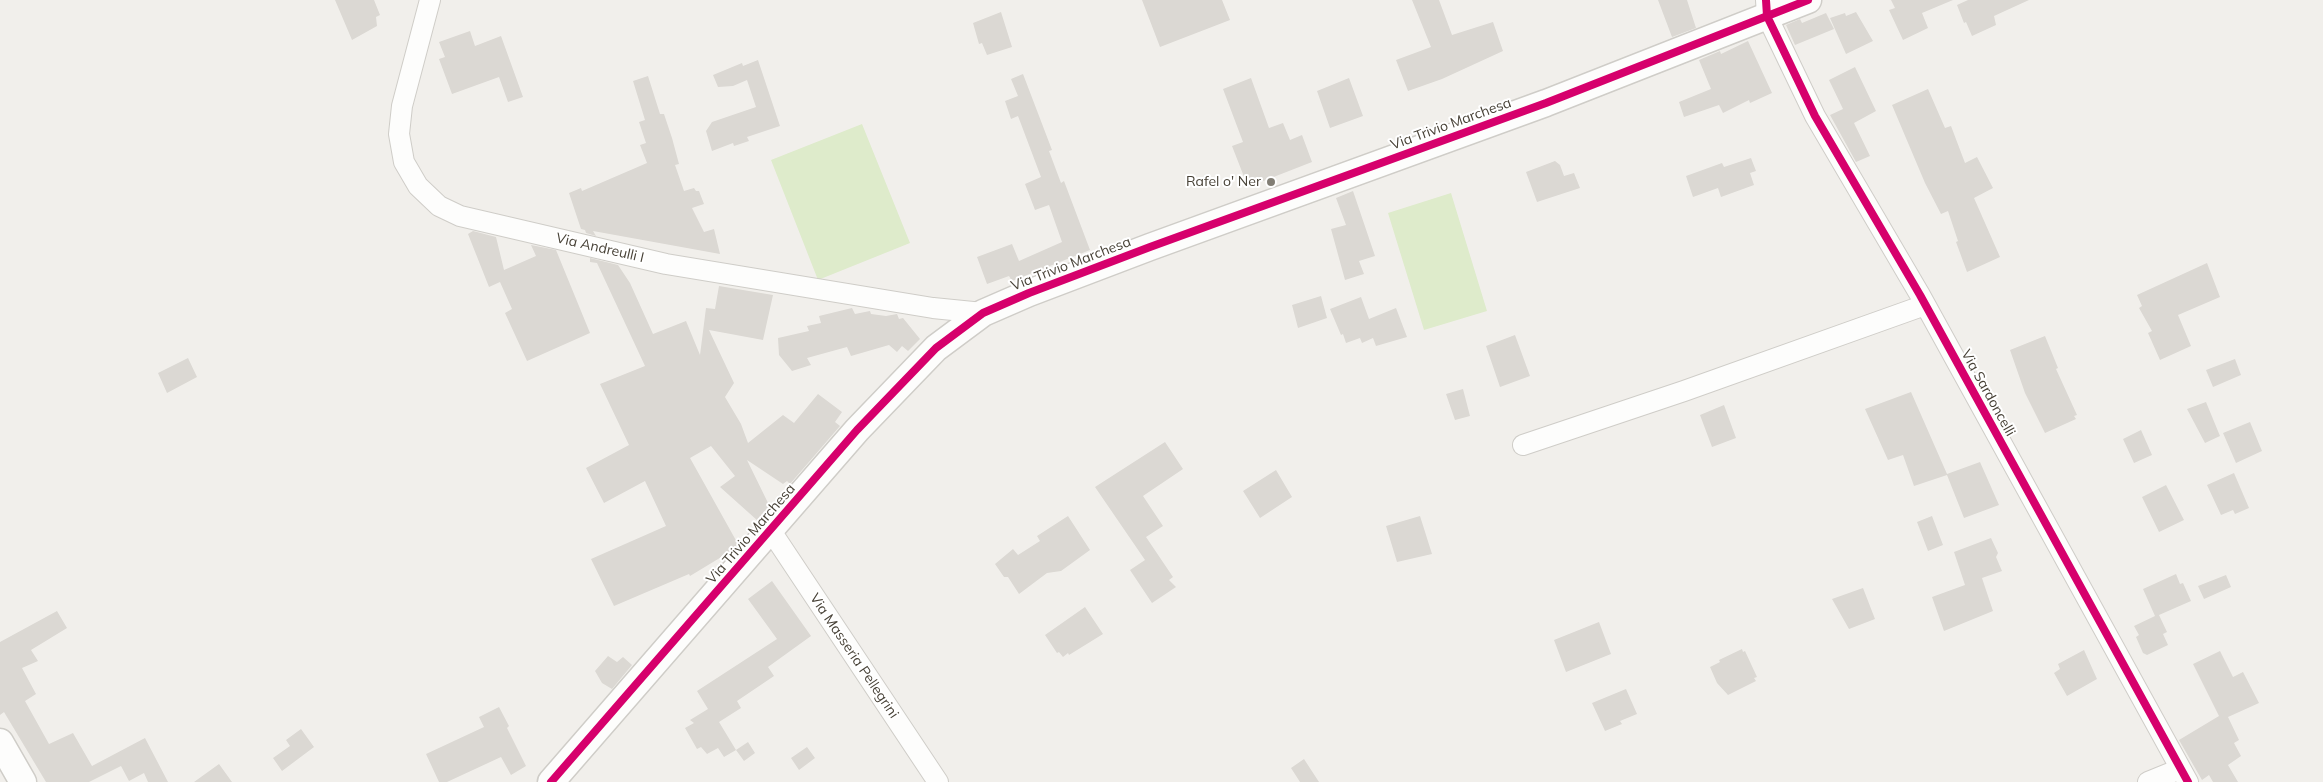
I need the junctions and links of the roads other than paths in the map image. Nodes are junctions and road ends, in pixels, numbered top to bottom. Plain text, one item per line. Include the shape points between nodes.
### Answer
1 (430, 0) edge
2 (1808, 0) edge
3 (1767, 8) edge
4 (1925, 304) junction
5 (983, 313) junction
6 (1523, 445) dead end
7 (771, 531) junction
8 (0, 742) edge
9 (2184, 776) edge
10 (23, 782) edge
11 (551, 782) edge
12 (938, 782) edge
13 (2148, 782) edge

1 - 5 street, Via Andreulli I via 402,106 399,134 404,162 418,186 439,206 460,216 666,264
2 - 3 street, Via Trivio Marchesa
3 - 4 street, Via Sardoncelli via 1815,116
3 - 5 street, Via Trivio Marchesa via 1546,103 1150,247
4 - 6 street
4 - 9 street, Via Sardoncelli
5 - 7 street, Via Trivio Marchesa via 930,355 857,430
7 - 11 street, Via Trivio Marchesa
7 - 12 street, Via Masseria Pellegrini
8 - 10 street
9 - 13 street

